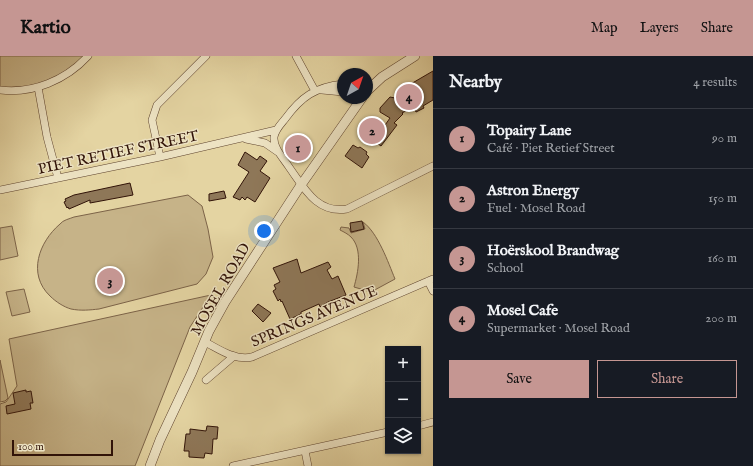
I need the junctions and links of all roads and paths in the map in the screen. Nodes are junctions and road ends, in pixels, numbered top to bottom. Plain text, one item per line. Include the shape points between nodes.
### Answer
1 (88, 56) edge
2 (206, 56) edge
3 (296, 56) edge
4 (415, 56) edge
5 (373, 81) edge
6 (337, 85) edge
7 (38, 87) junction
8 (0, 90) edge
9 (318, 90) junction
10 (337, 92) edge
11 (355, 104) edge
12 (276, 130) junction
13 (242, 139) junction
14 (280, 154) junction
15 (160, 157) junction
16 (433, 166) edge
17 (58, 178) junction
18 (301, 185) junction
19 (0, 190) edge
20 (431, 280) edge
21 (433, 291) edge
22 (204, 342) junction
23 (234, 356) junction
24 (206, 380) dead end
25 (433, 422) edge
26 (421, 425) edge
27 (385, 433) edge
28 (305, 450) junction
29 (150, 466) edge
30 (233, 466) edge
31 (308, 466) edge

1 - 7 street via 76,68 51,83
2 - 15 street via 154,111 152,120
3 - 9 street
4 - 5 street
6 - 9 street
7 - 8 street via 21,91
7 - 17 street
9 - 10 street
9 - 12 street via 302,100
11 - 18 street, MOSEL ROAD
12 - 13 street, PIET RETIEF STREET
12 - 14 street, PIET RETIEF STREET via 274,138
13 - 14 street, PIET RETIEF STREET via 265,142
13 - 15 street, PIET RETIEF STREET
14 - 18 street, PIET RETIEF STREET
15 - 17 street, PIET RETIEF STREET
16 - 18 street, PIET RETIEF STREET via 347,210 331,209 321,204 310,197
17 - 19 street, PIET RETIEF STREET
18 - 22 street, MOSEL ROAD via 224,302
20 - 21 street
20 - 23 street, SPRINGS AVENUE via 252,357
22 - 23 street, SPRINGS AVENUE
22 - 29 street, MOSEL ROAD
23 - 24 street
25 - 26 street
27 - 28 street
28 - 30 street
28 - 31 street

